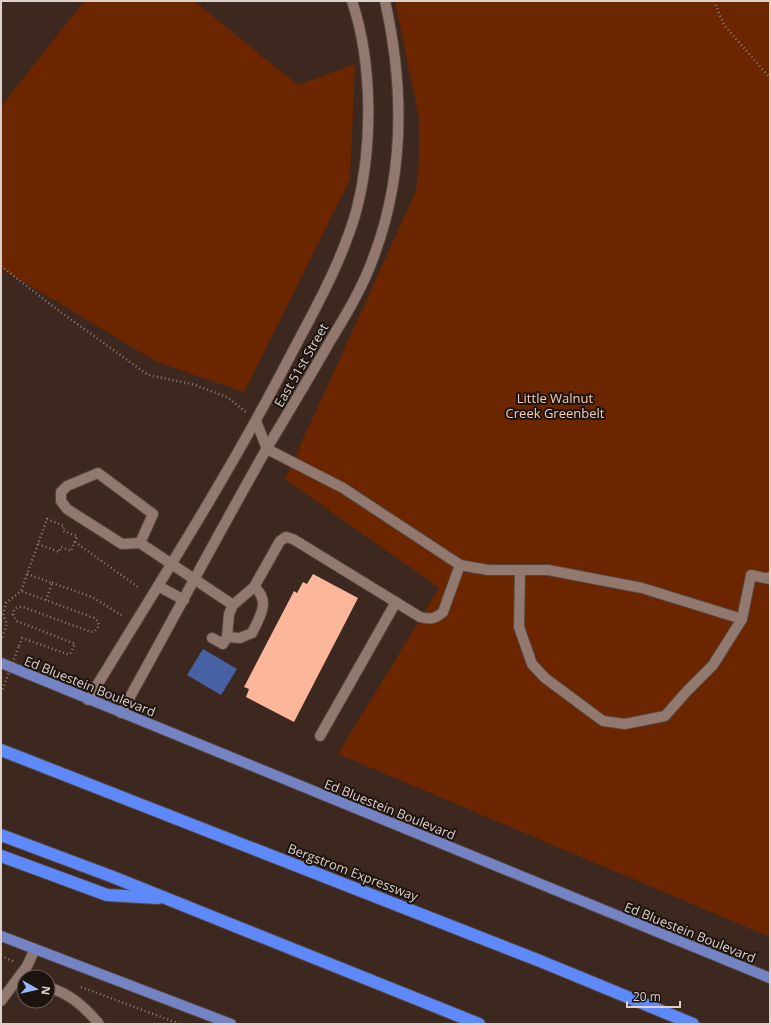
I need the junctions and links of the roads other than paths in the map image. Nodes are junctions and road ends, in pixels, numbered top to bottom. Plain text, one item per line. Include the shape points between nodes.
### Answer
1 (352, 1) edge
2 (385, 1) edge
3 (256, 421) junction
4 (267, 449) junction
5 (140, 543) junction
6 (171, 565) junction
7 (460, 565) junction
8 (520, 571) junction
9 (770, 577) edge
10 (195, 580) junction
11 (158, 586) junction
12 (254, 587) junction
13 (184, 600) junction
14 (396, 602) junction
15 (233, 605) junction
16 (742, 619) junction
17 (227, 637) junction
18 (212, 638) dead end
19 (1, 663) edge
20 (88, 700) junction
21 (121, 713) junction
22 (320, 736) dead end
23 (1, 750) edge
24 (1, 835) edge
25 (1, 856) edge
26 (169, 899) junction
27 (1, 936) edge
28 (35, 949) junction
29 (25, 969) edge
30 (770, 978) edge
31 (16, 984) edge
32 (56, 990) edge
33 (1, 1001) edge
34 (99, 1024) edge
35 (231, 1024) edge
36 (480, 1024) edge
37 (693, 1024) edge

1 - 3 street, East 51st Street via 367,84 364,168 356,211 342,252 323,294
2 - 4 street, East 51st Street via 394,41 399,125 396,168 387,214 374,257 353,302
3 - 4 street
3 - 6 street, East 51st Street
4 - 7 street via 343,488
4 - 10 street, East 51st Street
5 - 5 street via 154,514 98,474 67,486 61,492 61,501 67,509 122,544
5 - 6 street
6 - 10 street
6 - 11 street, East 51st Street
7 - 8 street via 488,570
7 - 14 street via 443,612 437,618 420,617
8 - 16 street via 548,570 642,588
8 - 16 street via 518,627 532,664 545,678 603,721 626,724 665,716 713,665
9 - 16 street via 769,579 751,576
10 - 13 street, East 51st Street
10 - 15 street
11 - 13 street
11 - 20 street, East 51st Street
12 - 14 street via 280,541 286,537
12 - 15 street via 238,598
12 - 17 street via 264,602 262,613 252,633 240,638
13 - 21 street, East 51st Street
14 - 22 street
15 - 17 street via 229,614
17 - 18 street via 223,644
19 - 20 main road, Ed Bluestein Boulevard
20 - 21 main road, Ed Bluestein Boulevard
21 - 30 main road, Ed Bluestein Boulevard
23 - 37 highway, Bergstrom Expressway via 540,961
24 - 26 highway
25 - 26 highway via 107,894
26 - 36 highway
27 - 28 main road
28 - 29 street
28 - 35 main road
31 - 33 street
32 - 34 street via 68,994 81,1004

